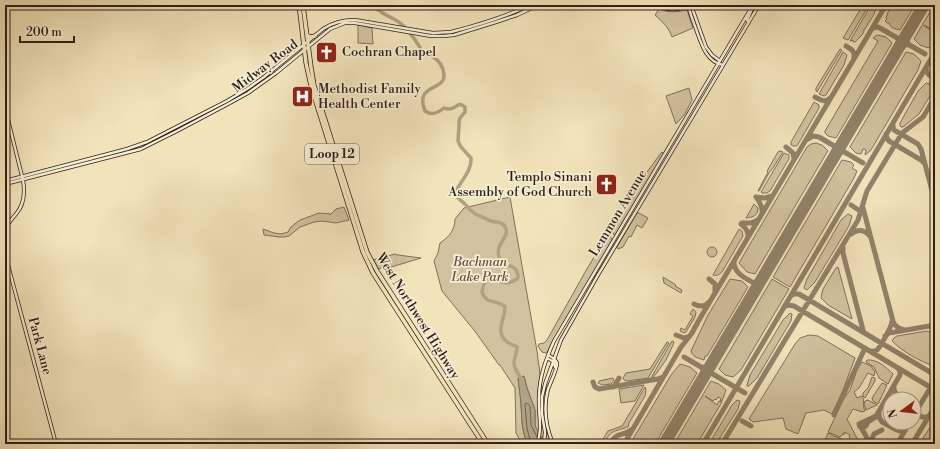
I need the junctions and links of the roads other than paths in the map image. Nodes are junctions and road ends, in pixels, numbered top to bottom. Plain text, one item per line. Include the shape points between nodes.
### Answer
1 (299, 5) edge
2 (303, 5) edge
3 (530, 5) edge
4 (538, 5) edge
5 (655, 5) edge
6 (663, 5) edge
7 (680, 5) edge
8 (689, 5) edge
9 (759, 5) edge
10 (753, 6) edge
11 (516, 14) junction
12 (748, 22) junction
13 (376, 25) junction
14 (332, 26) junction
15 (741, 26) junction
16 (745, 28) junction
17 (306, 34) junction
18 (315, 36) junction
19 (306, 46) junction
20 (719, 62) junction
21 (280, 64) junction
22 (723, 65) junction
23 (282, 67) junction
24 (265, 79) junction
25 (310, 86) junction
26 (318, 96) junction
27 (319, 106) junction
28 (5, 108) edge
29 (22, 178) junction
30 (5, 181) edge
31 (5, 184) edge
32 (5, 230) edge
33 (5, 254) edge
34 (594, 273) junction
35 (598, 275) junction
36 (429, 356) junction
37 (547, 356) junction
38 (553, 360) junction
39 (433, 366) junction
40 (550, 368) junction
41 (555, 370) junction
42 (443, 374) junction
43 (459, 403) junction
44 (544, 442) edge
45 (56, 444) edge
46 (483, 444) edge
47 (488, 444) edge
48 (537, 444) edge
49 (553, 444) edge

1 - 19 main road, West Northwest Highway / Loop 12
2 - 17 main road, West Northwest Highway / Loop 12
3 - 11 main road
4 - 11 main road
5 - 8 main road via 668,10
6 - 7 main road
8 - 20 main road via 706,47
9 - 12 main road, Lemmon Avenue
10 - 12 main road
10 - 15 main road, Lemmon Avenue
11 - 13 main road, Midway Road via 444,33
11 - 13 main road, Midway Road via 448,36 415,33
12 - 16 main road, Lemmon Avenue
13 - 14 main road, Midway Road via 349,23
14 - 18 main road, Midway Road via 326,27
14 - 19 main road, Midway Road
15 - 16 main road
15 - 20 main road, Lemmon Avenue
16 - 22 main road, Lemmon Avenue
17 - 18 main road via 308,37
17 - 19 main road, West Northwest Highway / Loop 12
18 - 19 main road, Midway Road
19 - 21 main road, Midway Road
19 - 23 main road, Midway Road
19 - 25 main road, West Northwest Highway / Loop 12
19 - 26 main road, West Northwest Highway / Loop 12
20 - 22 main road
20 - 34 main road, Lemmon Avenue
21 - 23 main road
21 - 24 main road, Midway Road
22 - 35 main road, Lemmon Avenue
23 - 24 main road, Midway Road
24 - 29 main road, Midway Road via 228,104 141,148
25 - 26 main road
25 - 27 main road, West Northwest Highway / Loop 12
26 - 27 main road, West Northwest Highway / Loop 12
27 - 36 main road, West Northwest Highway / Loop 12 via 362,244 375,272
28 - 29 main road
29 - 30 main road, Midway Road
29 - 31 main road, Midway Road
29 - 32 main road via 25,192 23,201
33 - 45 main road, Park Lane
34 - 35 main road
34 - 37 main road, Lemmon Avenue
35 - 38 main road, Lemmon Avenue via 562,337
36 - 39 main road, West Northwest Highway / Loop 12
36 - 42 main road, West Northwest Highway / Loop 12
37 - 38 main road
37 - 48 main road, Lemmon Avenue via 539,392 540,430
38 - 40 main road, Lemmon Avenue
38 - 41 main road via 557,364
39 - 42 main road
39 - 43 main road, West Northwest Highway / Loop 12
40 - 41 main road via 553,367
40 - 44 main road, Lemmon Avenue via 542,399
41 - 49 main road via 545,406
42 - 43 main road, West Northwest Highway / Loop 12
43 - 46 main road, West Northwest Highway / Loop 12
43 - 47 main road, West Northwest Highway / Loop 12

